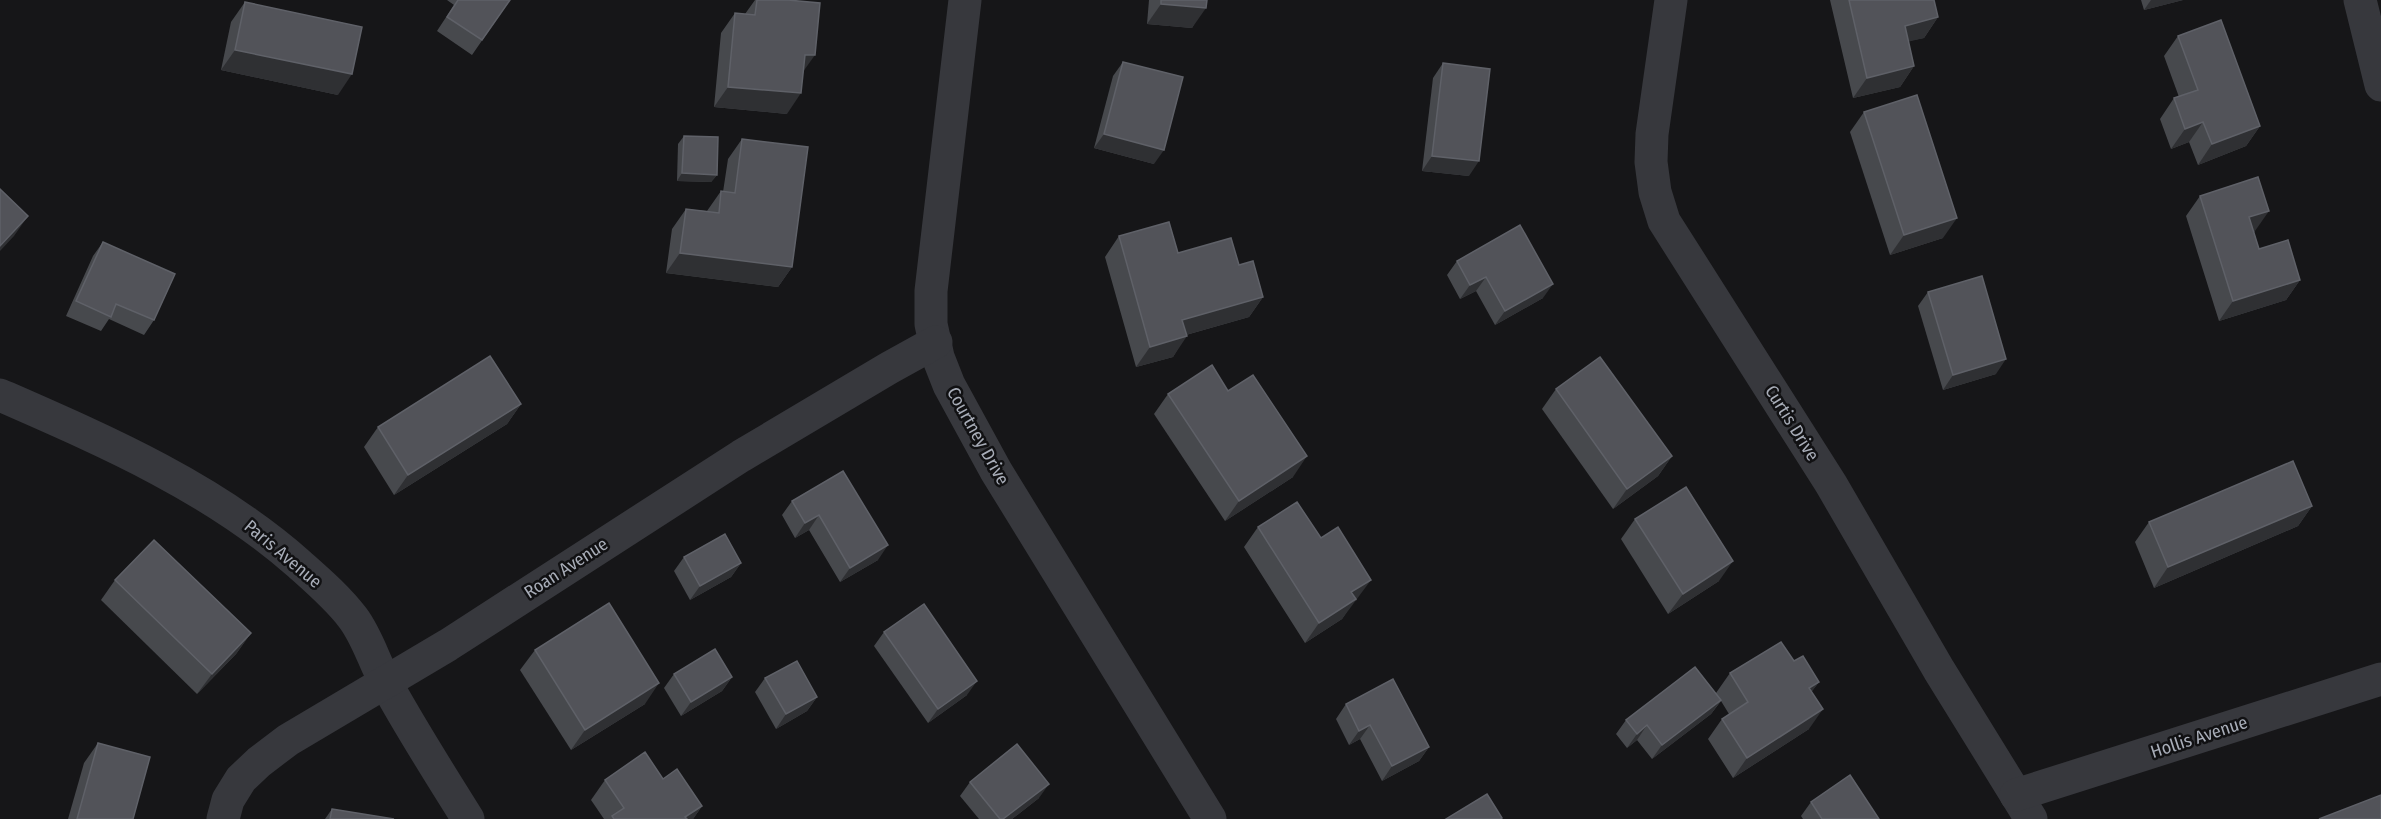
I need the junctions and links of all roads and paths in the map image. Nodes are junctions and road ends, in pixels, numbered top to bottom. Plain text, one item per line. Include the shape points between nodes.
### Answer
1 (965, 0) edge
2 (1671, 0) edge
3 (2360, 0) edge
4 (2381, 85) edge
5 (936, 342) junction
6 (0, 395) edge
7 (2381, 679) edge
8 (385, 682) junction
9 (2024, 807) edge
10 (223, 819) edge
11 (468, 819) edge
12 (1210, 819) edge

1 - 5 street, Courtney Drive via 931,291 931,324
2 - 9 street, Curtis Drive via 1651,162 1664,221 1831,484
3 - 4 street
5 - 8 street, Roan Avenue via 741,456
5 - 12 street, Courtney Drive via 949,385 996,471
6 - 8 street, Paris Avenue via 85,432 206,495 265,534 353,618
7 - 9 street, Hollis Avenue
8 - 10 street, Roan Avenue via 288,740 259,762 241,779 228,800
8 - 11 street, Paris Avenue

